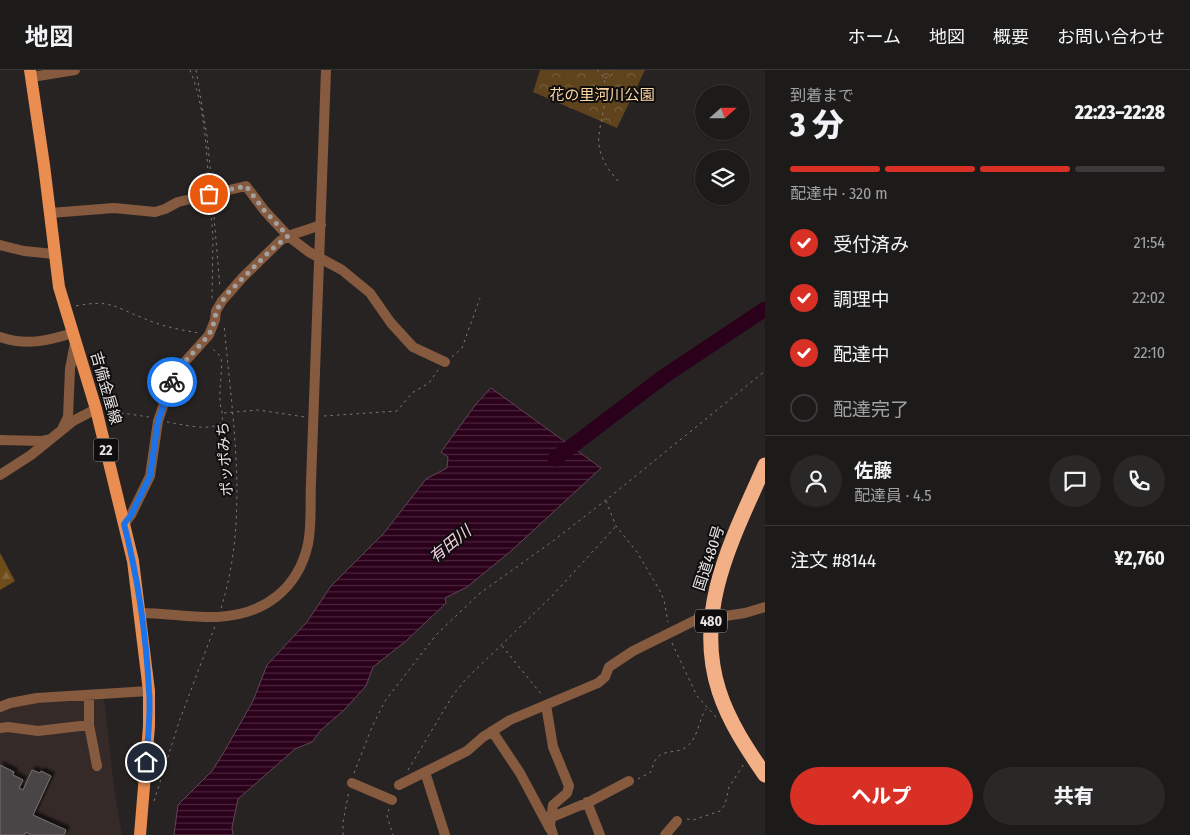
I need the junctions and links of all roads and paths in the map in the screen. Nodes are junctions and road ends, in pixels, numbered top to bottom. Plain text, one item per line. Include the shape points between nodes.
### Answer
1 (75, 70) edge
2 (196, 70) edge
3 (326, 70) edge
4 (597, 70) edge
5 (616, 70) edge
6 (31, 73) edge
7 (604, 78) junction
8 (619, 182) dead end
9 (212, 193) junction
10 (50, 213) junction
11 (321, 225) junction
12 (288, 236) junction
13 (0, 245) edge
14 (54, 254) junction
15 (320, 257) junction
16 (480, 298) dead end
17 (222, 301) junction
18 (66, 308) junction
19 (223, 320) dead end
20 (74, 336) junction
21 (0, 337) edge
22 (206, 338) junction
23 (445, 362) junction
24 (765, 371) edge
25 (97, 410) junction
26 (224, 413) junction
27 (231, 413) junction
28 (314, 417) junction
29 (158, 421) junction
30 (61, 430) junction
31 (51, 439) junction
32 (0, 440) edge
33 (765, 465) edge
34 (0, 475) edge
35 (124, 524) junction
36 (616, 526) dead end
37 (765, 607) edge
38 (140, 613) junction
39 (712, 615) junction
40 (218, 617) junction
41 (502, 645) junction
42 (150, 691) junction
43 (89, 695) junction
44 (546, 705) junction
45 (0, 707) edge
46 (706, 708) dead end
47 (89, 725) junction
48 (0, 728) edge
49 (492, 731) junction
50 (750, 753) junction
51 (98, 766) dead end
52 (425, 772) junction
53 (765, 773) edge
54 (629, 782) joint
55 (352, 783) junction
56 (399, 785) joint
57 (392, 800) joint
58 (587, 802) junction
59 (152, 809) dead end
60 (550, 818) junction
61 (677, 821) joint
62 (552, 833) edge
63 (140, 835) edge
64 (343, 835) edge
65 (393, 835) edge
66 (445, 835) edge
67 (600, 835) edge
68 (665, 835) edge

1 - 6 street
2 - 9 path
3 - 11 street
4 - 7 path
5 - 7 path
6 - 10 main road, 吉備金屋線 / 22
7 - 8 path via 606,89 599,144 606,166
9 - 10 street via 174,203 155,212 114,208
9 - 12 street via 246,186
9 - 17 path
10 - 14 main road, 吉備金屋線 / 22
11 - 12 street
11 - 15 street
12 - 15 street
12 - 17 street via 256,264
13 - 14 street
14 - 18 main road, 吉備金屋線 / 22
15 - 23 street via 346,272 370,293 413,348
15 - 28 street
16 - 23 path via 462,348
17 - 22 street
18 - 20 main road, 吉備金屋線 / 22
18 - 22 path via 107,303
19 - 27 path, ポッポみち
20 - 21 street via 30,343
20 - 25 main road, 吉備金屋線 / 22
20 - 30 street via 68,417
22 - 26 path via 221,357 220,400
22 - 29 street via 181,366
23 - 28 path via 429,383 412,393 397,411
24 - 55 path via 606,500 479,594 443,628 385,701 363,748
25 - 29 path via 142,415
25 - 30 street
25 - 35 main road, 吉備金屋線 / 22
26 - 27 path
26 - 29 path via 221,424 216,426 198,427
27 - 28 path via 258,410
27 - 40 path, ポッポみち via 238,490 237,521 227,590
28 - 40 street via 308,542 298,573 284,591 256,610
29 - 35 street via 150,476
30 - 31 street
31 - 32 street
31 - 34 street
33 - 39 highway, 国道480号 / 480 via 716,585
35 - 38 main road, 吉備金屋線 / 22
36 - 41 path
37 - 39 street via 745,613
38 - 40 street
38 - 42 main road, 吉備金屋線 / 22
39 - 44 street via 633,651 609,667 598,683
39 - 50 highway, 国道480号 / 480 via 711,646 719,690
40 - 59 path, ポッポみち via 159,780
41 - 44 path via 539,691
41 - 56 path via 453,695
42 - 43 street
42 - 63 main road, 吉備金屋線 / 22
43 - 45 street via 37,698
43 - 47 street
44 - 49 street
44 - 60 street via 553,747 569,786 567,793 552,804
46 - 54 path via 688,746 660,755 649,774
47 - 48 street via 38,732
47 - 51 street
49 - 52 street via 467,751
49 - 62 street via 520,773
50 - 53 highway, 国道480号 / 480
50 - 61 path via 729,787 723,809 693,820
52 - 56 street
52 - 66 street
54 - 58 street
55 - 57 street
55 - 64 path
57 - 65 path via 387,816
58 - 60 street
58 - 67 street
60 - 62 street
61 - 68 street

